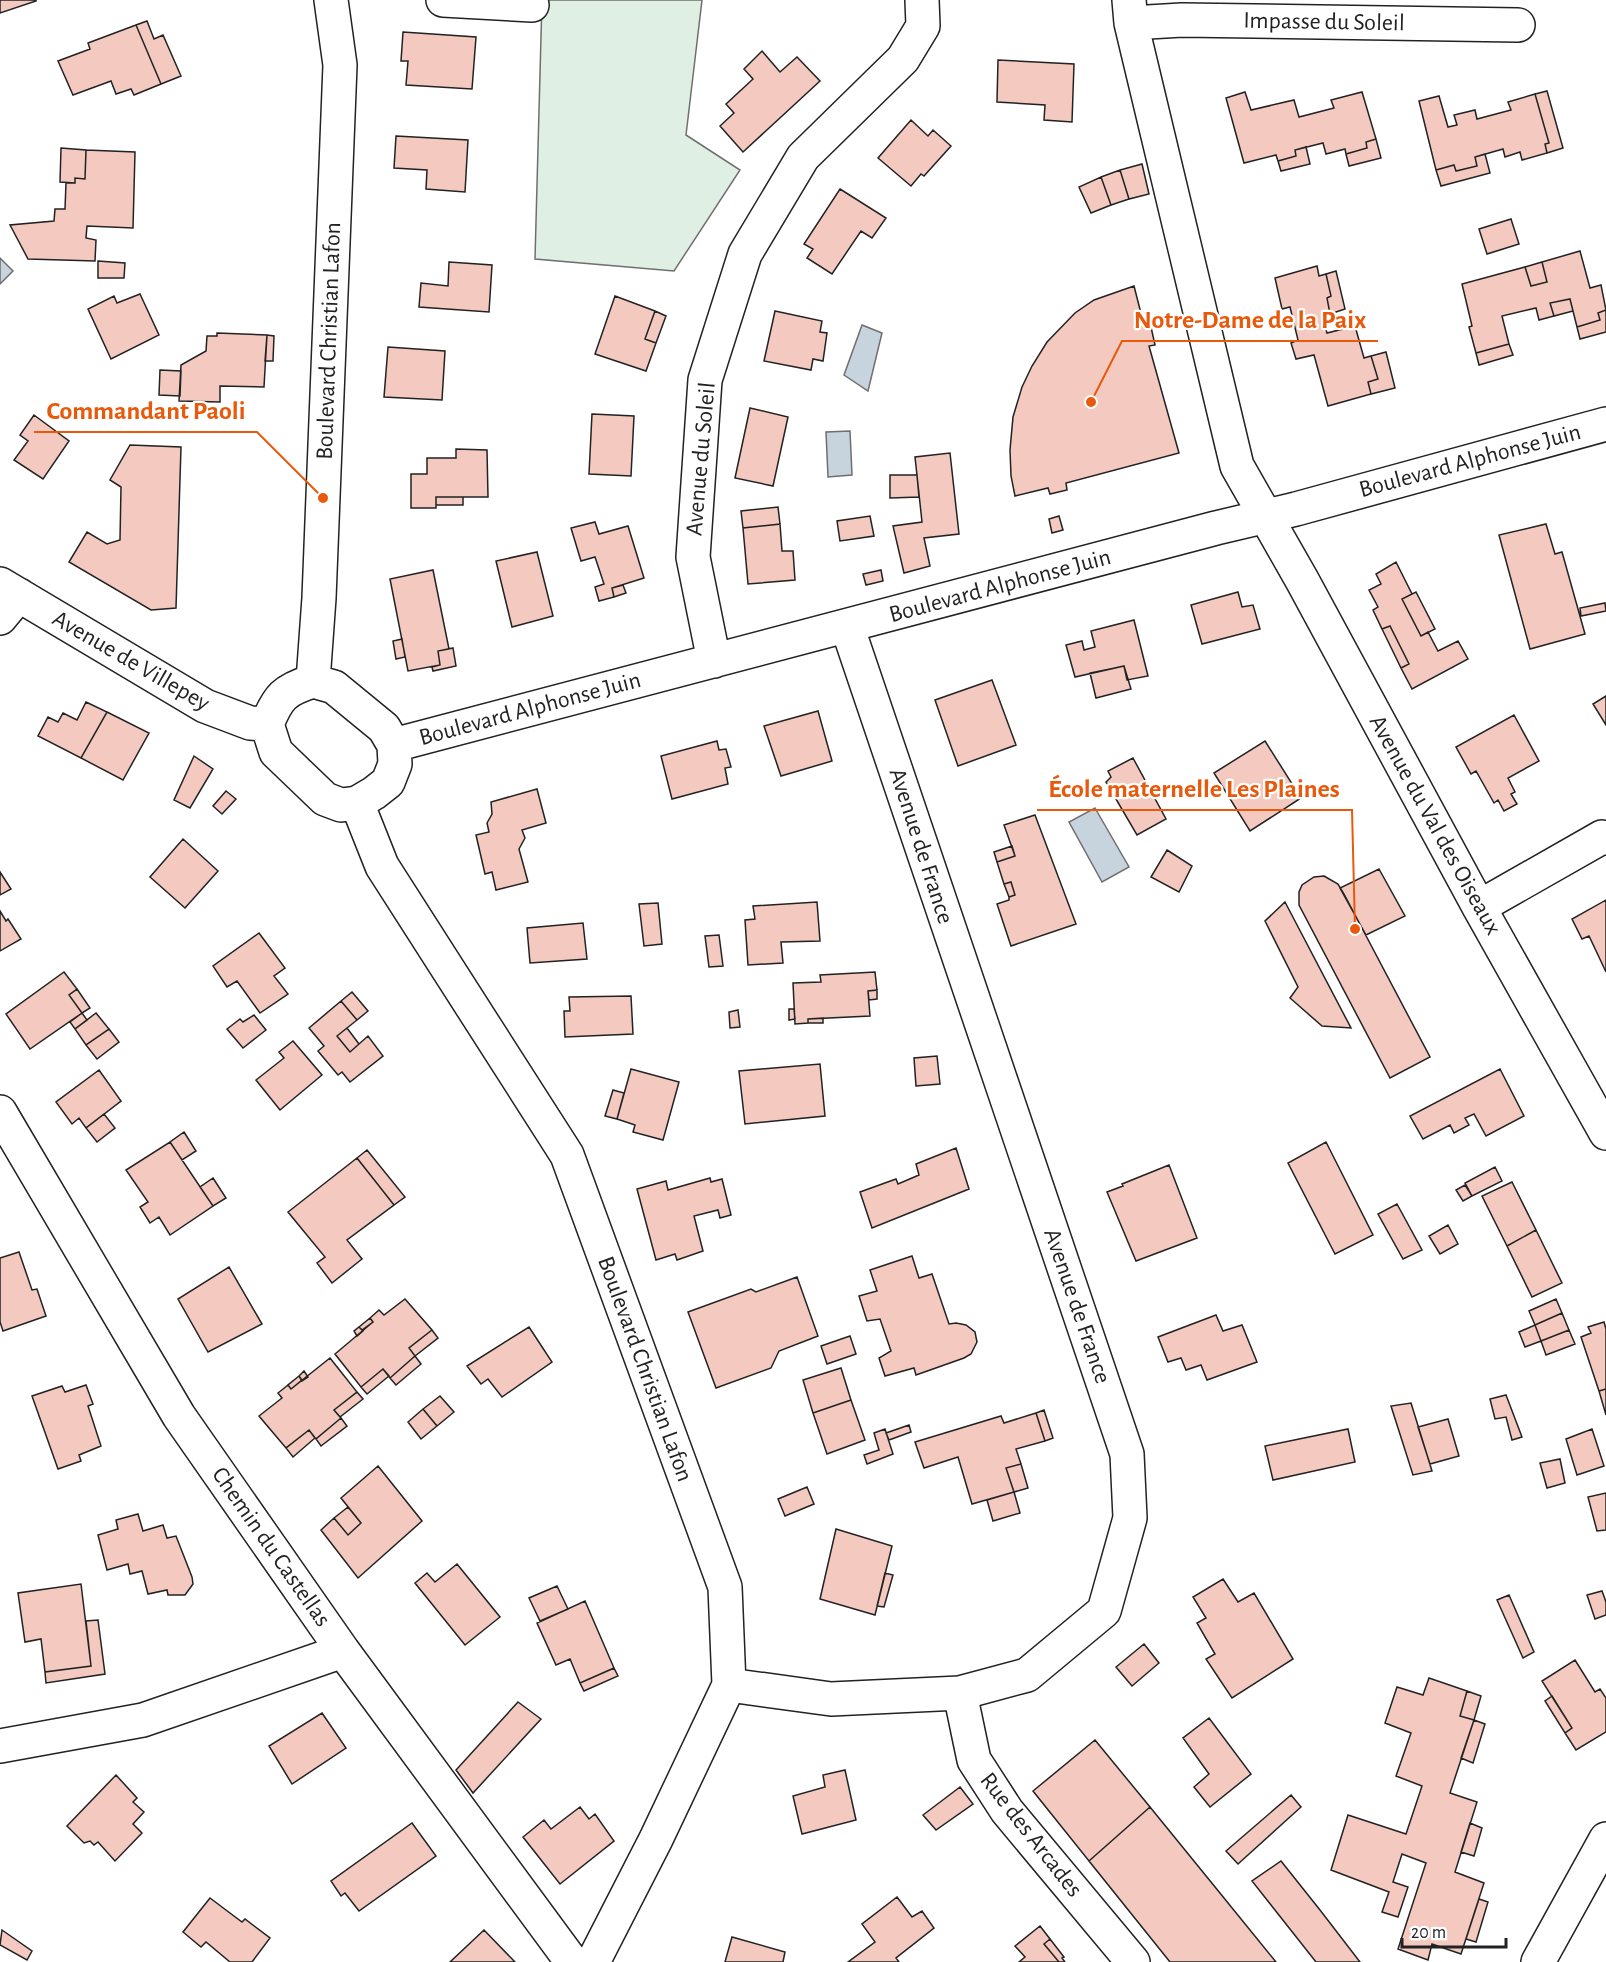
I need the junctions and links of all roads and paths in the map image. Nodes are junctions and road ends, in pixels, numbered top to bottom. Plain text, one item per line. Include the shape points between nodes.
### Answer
1 (331, 0) edge
2 (443, 0) edge
3 (922, 0) edge
4 (532, 5) dead end
5 (1130, 11) edge
6 (1518, 25) dead end
7 (1606, 424) edge
8 (1266, 516) junction
9 (6, 599) edge
10 (847, 627) junction
11 (714, 661) junction
12 (313, 681) junction
13 (267, 724) junction
14 (394, 745) junction
15 (357, 803) junction
16 (1606, 838) edge
17 (1479, 907) junction
18 (0, 1112) edge
19 (1606, 1133) edge
20 (343, 1651) junction
21 (729, 1685) junction
22 (960, 1693) junction
23 (0, 1746) edge
24 (1606, 1839) edge
25 (572, 1962) edge
26 (593, 1962) edge
27 (1133, 1962) edge
28 (1538, 1962) edge

1 - 12 street, Boulevard Christian Lafon via 340,65
2 - 4 street
3 - 11 street, Avenue du Soleil via 923,26 903,59 803,157 745,254 705,380 693,557
5 - 6 street, Impasse du Soleil via 1182,20
5 - 8 street, Avenue du Val des Oiseaux via 1237,466
7 - 8 street, Boulevard Alphonse Juin
8 - 10 street, Boulevard Alphonse Juin
8 - 17 street, Avenue du Val des Oiseaux
9 - 13 street, Avenue de Villepey via 205,706 250,723
10 - 11 street, Boulevard Alphonse Juin
10 - 22 street, Avenue de France via 1126,1454 1130,1518 1104,1611 1027,1675
11 - 14 street, Boulevard Alphonse Juin
12 - 13 street via 293,687 276,703
12 - 14 street via 334,687 384,728
13 - 15 street via 276,752 325,799 341,805
14 - 15 street via 395,764 388,782
15 - 21 street, Boulevard Christian Lafon via 382,866 567,1155 725,1587
16 - 17 street
17 - 19 street, Avenue du Val des Oiseaux
18 - 20 street, Chemin du Castellas via 179,1416
20 - 23 street via 143,1720
20 - 25 street, Chemin du Castellas
21 - 22 street, Avenue de France via 831,1699
21 - 26 street, Boulevard Christian Lafon
22 - 27 street, Rue des Arcades via 974,1760 1007,1811
24 - 28 street

